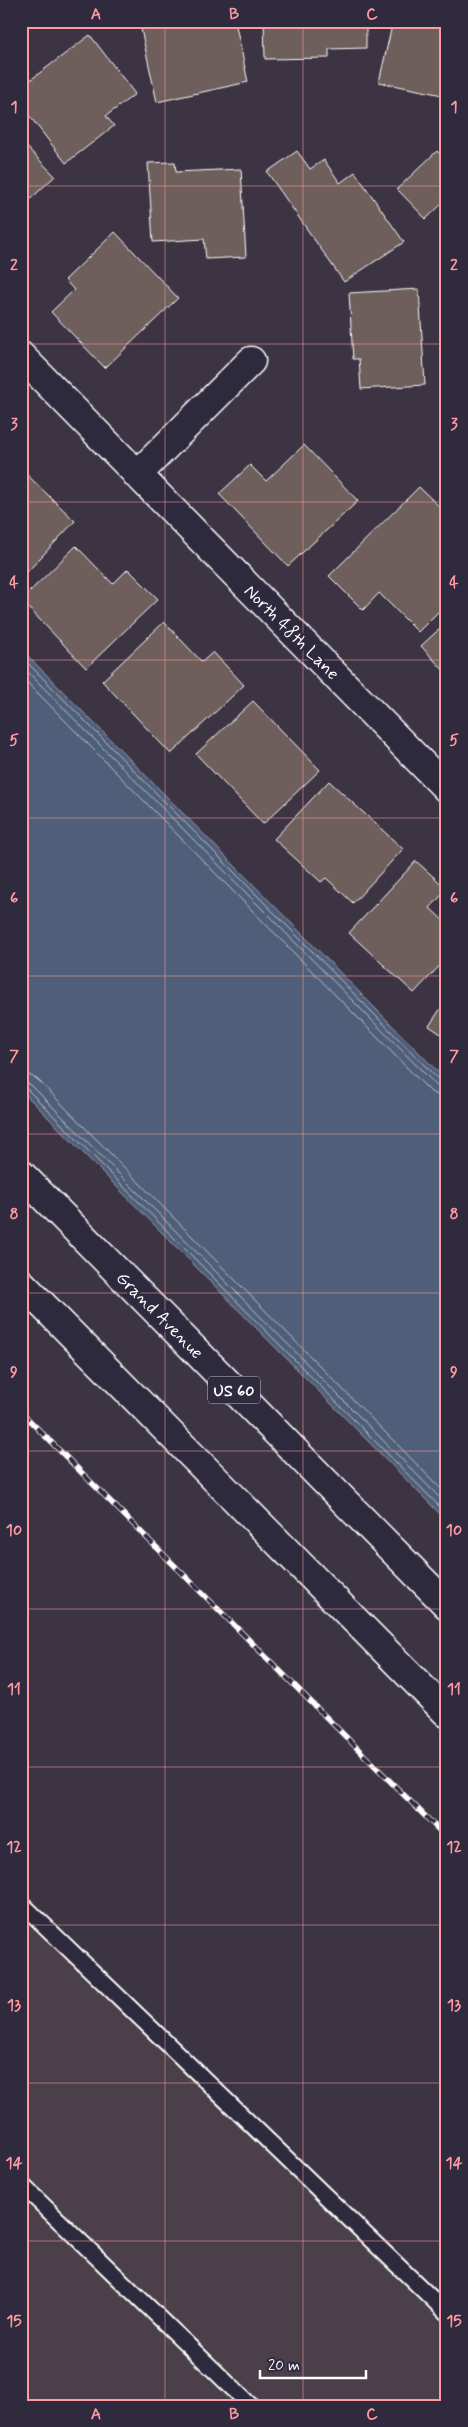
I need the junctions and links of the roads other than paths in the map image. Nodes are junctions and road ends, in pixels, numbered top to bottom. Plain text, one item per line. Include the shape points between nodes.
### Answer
1 (21, 356) edge
2 (251, 361) dead end
3 (137, 475) junction
4 (447, 789) edge
5 (21, 1174) edge
6 (21, 1283) edge
7 (447, 1605) edge
8 (447, 1713) edge
9 (21, 1903) edge
10 (21, 2184) edge
11 (447, 2313) edge
12 (251, 2406) edge

1 - 3 main road, North 48th Lane
2 - 3 main road
3 - 4 main road, North 48th Lane
5 - 7 main road, Grand Avenue / US 60
6 - 8 main road
9 - 11 lane
10 - 12 lane

